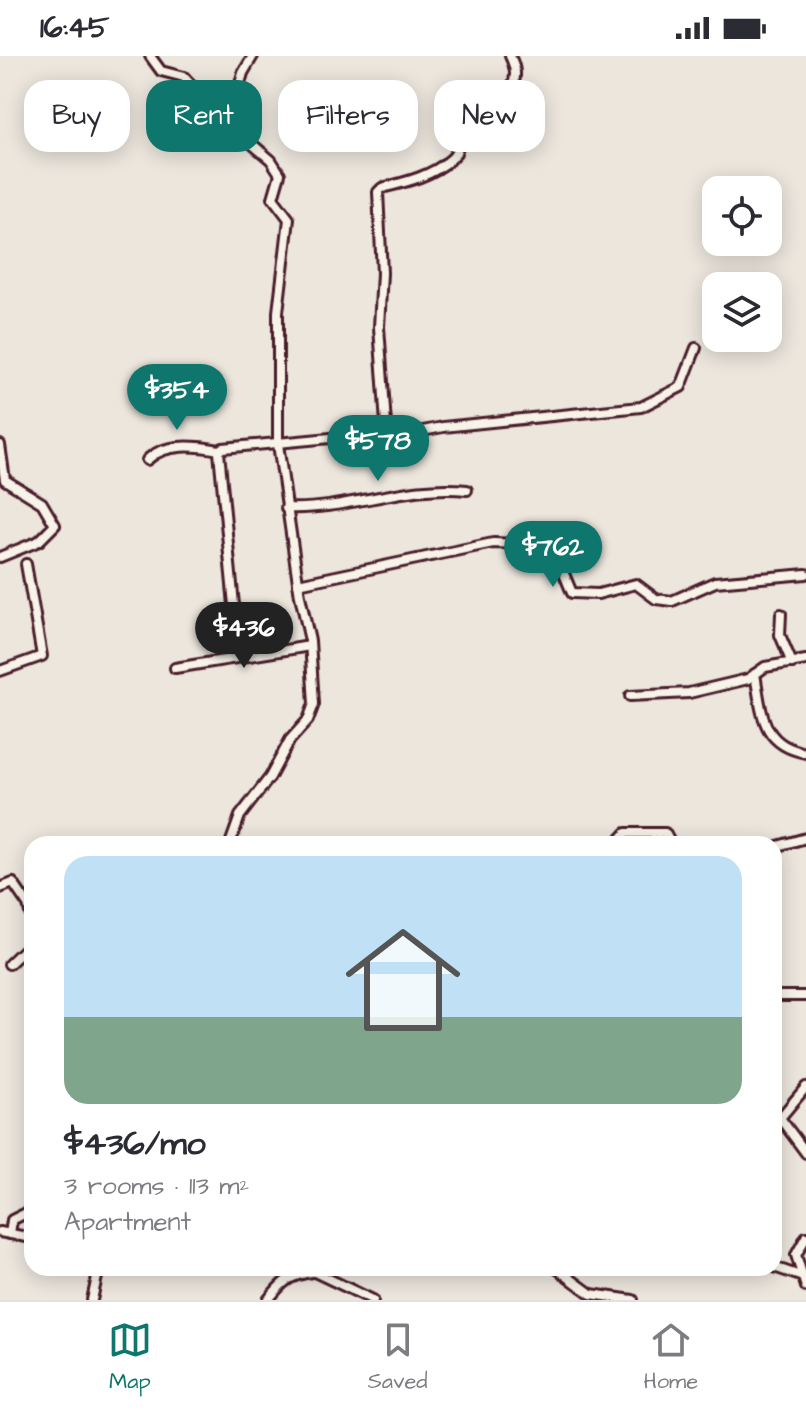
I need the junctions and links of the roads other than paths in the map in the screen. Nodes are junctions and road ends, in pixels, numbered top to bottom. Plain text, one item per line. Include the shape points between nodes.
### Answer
1 (150, 56) edge
2 (253, 56) edge
3 (510, 56) edge
4 (187, 80) edge
5 (241, 80) edge
6 (261, 152) edge
7 (696, 348) dead end
8 (387, 438) junction
9 (278, 444) junction
10 (0, 445) edge
11 (220, 450) junction
12 (147, 460) dead end
13 (467, 490) dead end
14 (286, 508) junction
15 (0, 557) edge
16 (26, 564) dead end
17 (806, 574) edge
18 (298, 584) junction
19 (234, 605) dead end
20 (781, 614) dead end
21 (310, 646) junction
22 (806, 660) edge
23 (792, 663) junction
24 (175, 668) dead end
25 (0, 671) edge
26 (755, 674) junction
27 (630, 696) dead end
28 (806, 753) edge
29 (233, 836) edge
30 (623, 836) edge
31 (667, 836) edge
32 (806, 838) edge
33 (782, 845) edge
34 (0, 888) edge
35 (24, 899) edge
36 (24, 950) edge
37 (9, 964) dead end
38 (782, 996) edge
39 (806, 996) edge
40 (806, 1087) edge
41 (782, 1116) edge
42 (782, 1121) edge
43 (806, 1153) edge
44 (24, 1214) edge
45 (5, 1233) edge
46 (806, 1237) edge
47 (782, 1270) edge
48 (291, 1276) edge
49 (327, 1276) edge
50 (334, 1276) edge
51 (567, 1276) edge
52 (97, 1277) dead end
53 (803, 1277) junction
54 (335, 1279) junction
55 (806, 1287) edge
56 (92, 1300) edge
57 (268, 1300) edge
58 (373, 1300) edge
59 (633, 1300) edge

1 - 4 street via 161,71
2 - 5 street
3 - 8 street via 515,74 509,90 465,123 452,159 424,176 378,192
6 - 9 street via 279,169 273,198 289,219 278,312
7 - 8 street via 681,387 641,407 443,427
8 - 9 street
9 - 11 street
9 - 14 street
10 - 15 street via 5,480 42,503 55,525 39,541
11 - 12 street via 166,449
11 - 19 street
13 - 14 street via 442,487 321,508
14 - 18 street
16 - 25 street via 42,656
17 - 18 street via 715,582 672,601 656,599 636,584 598,594 572,593 552,545 493,543
18 - 21 street
20 - 23 street via 780,635
21 - 24 street
21 - 29 street via 315,691 311,715 240,816
22 - 23 street
23 - 26 street
26 - 27 street via 689,693
26 - 28 street via 769,734 791,750
30 - 31 street via 652,831
32 - 33 street
34 - 35 street via 13,883
36 - 37 street
38 - 39 street
40 - 41 street
42 - 43 street
44 - 45 street via 12,1220
46 - 53 street via 796,1255
47 - 53 street
48 - 57 street
49 - 54 street
50 - 54 street
51 - 59 street via 591,1294
52 - 56 street
53 - 55 street
54 - 58 street

